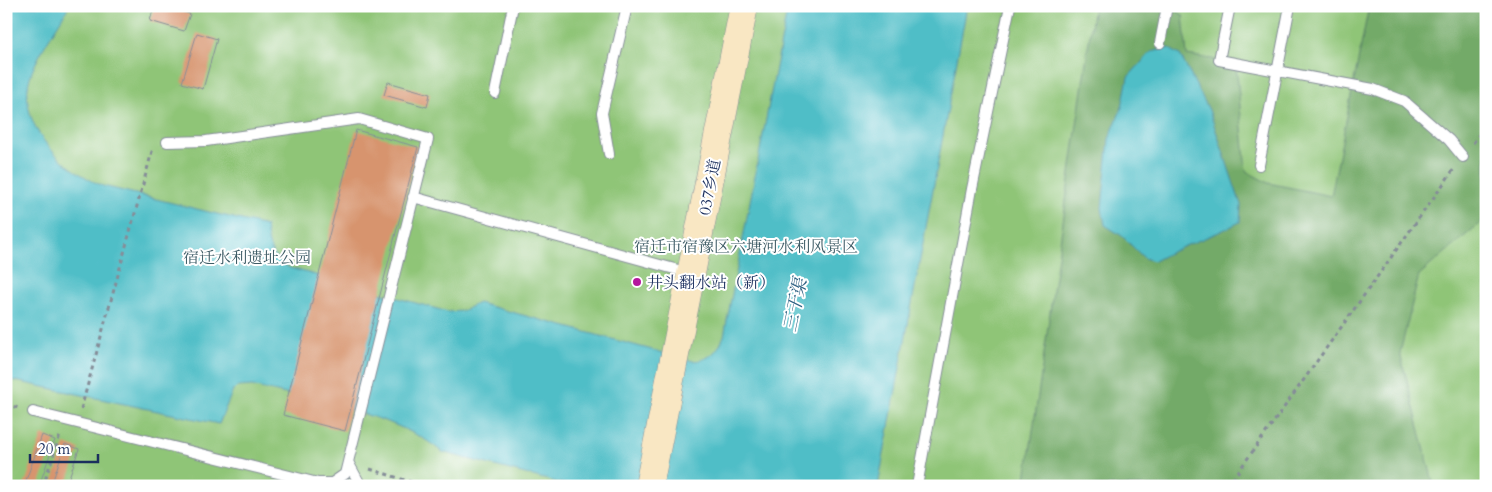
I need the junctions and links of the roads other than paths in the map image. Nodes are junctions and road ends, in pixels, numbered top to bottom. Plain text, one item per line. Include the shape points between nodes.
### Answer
1 (512, 6) edge
2 (627, 6) edge
3 (744, 6) edge
4 (1010, 6) edge
5 (1167, 6) edge
6 (1230, 6) edge
7 (1290, 6) edge
8 (1160, 43) dead end
9 (1277, 71) junction
10 (495, 93) dead end
11 (167, 142) road end
12 (609, 154) dead end
13 (1463, 157) road end
14 (1259, 165) dead end
15 (413, 197) junction
16 (692, 274) junction
17 (33, 412) dead end
18 (348, 462) junction
19 (361, 486) edge
20 (649, 486) edge
21 (917, 486) edge

1 - 10 lane
2 - 12 lane via 602,112
3 - 16 street, 037乡道
4 - 21 lane
5 - 8 lane
6 - 9 lane via 1219,60
7 - 9 lane
9 - 13 lane via 1373,89 1404,101
9 - 14 lane
11 - 15 lane via 206,142 359,119 428,139
15 - 16 lane
15 - 18 lane
16 - 20 street, 037乡道
17 - 18 lane via 318,483 332,483 344,474
18 - 19 lane

